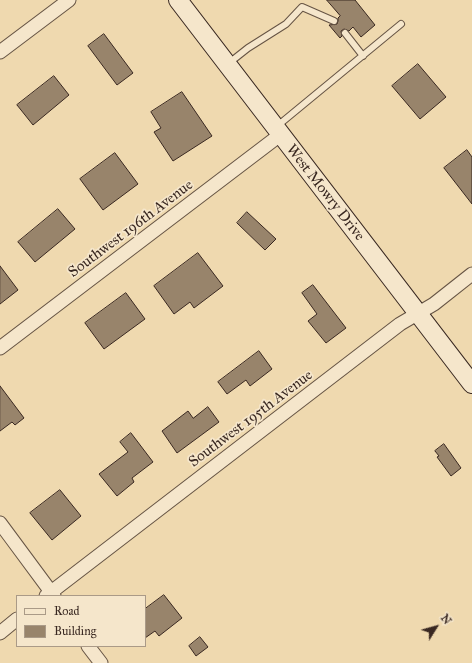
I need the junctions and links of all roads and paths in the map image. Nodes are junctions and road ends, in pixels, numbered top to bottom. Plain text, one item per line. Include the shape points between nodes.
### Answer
1 (69, 0) edge
2 (178, 0) edge
3 (334, 21) dead end
4 (401, 24) dead end
5 (345, 34) dead end
6 (0, 52) edge
7 (363, 56) junction
8 (228, 64) junction
9 (278, 131) junction
10 (472, 274) edge
11 (418, 313) junction
12 (0, 348) edge
13 (472, 384) edge
14 (0, 523) edge
15 (51, 594) edge
16 (16, 620) edge
17 (0, 633) edge
18 (89, 647) edge
19 (101, 663) edge

1 - 6 street
2 - 8 street, West Mowry Drive
3 - 8 lane via 302,7 286,24
4 - 7 lane
5 - 7 lane
7 - 9 lane
8 - 9 street, West Mowry Drive
9 - 11 street, West Mowry Drive
9 - 12 street, Southwest 196th Avenue
10 - 11 street, Southwest 195th Avenue via 434,304
11 - 13 street, West Mowry Drive
11 - 15 street, Southwest 195th Avenue via 400,324
14 - 15 street
16 - 17 street
18 - 19 street

